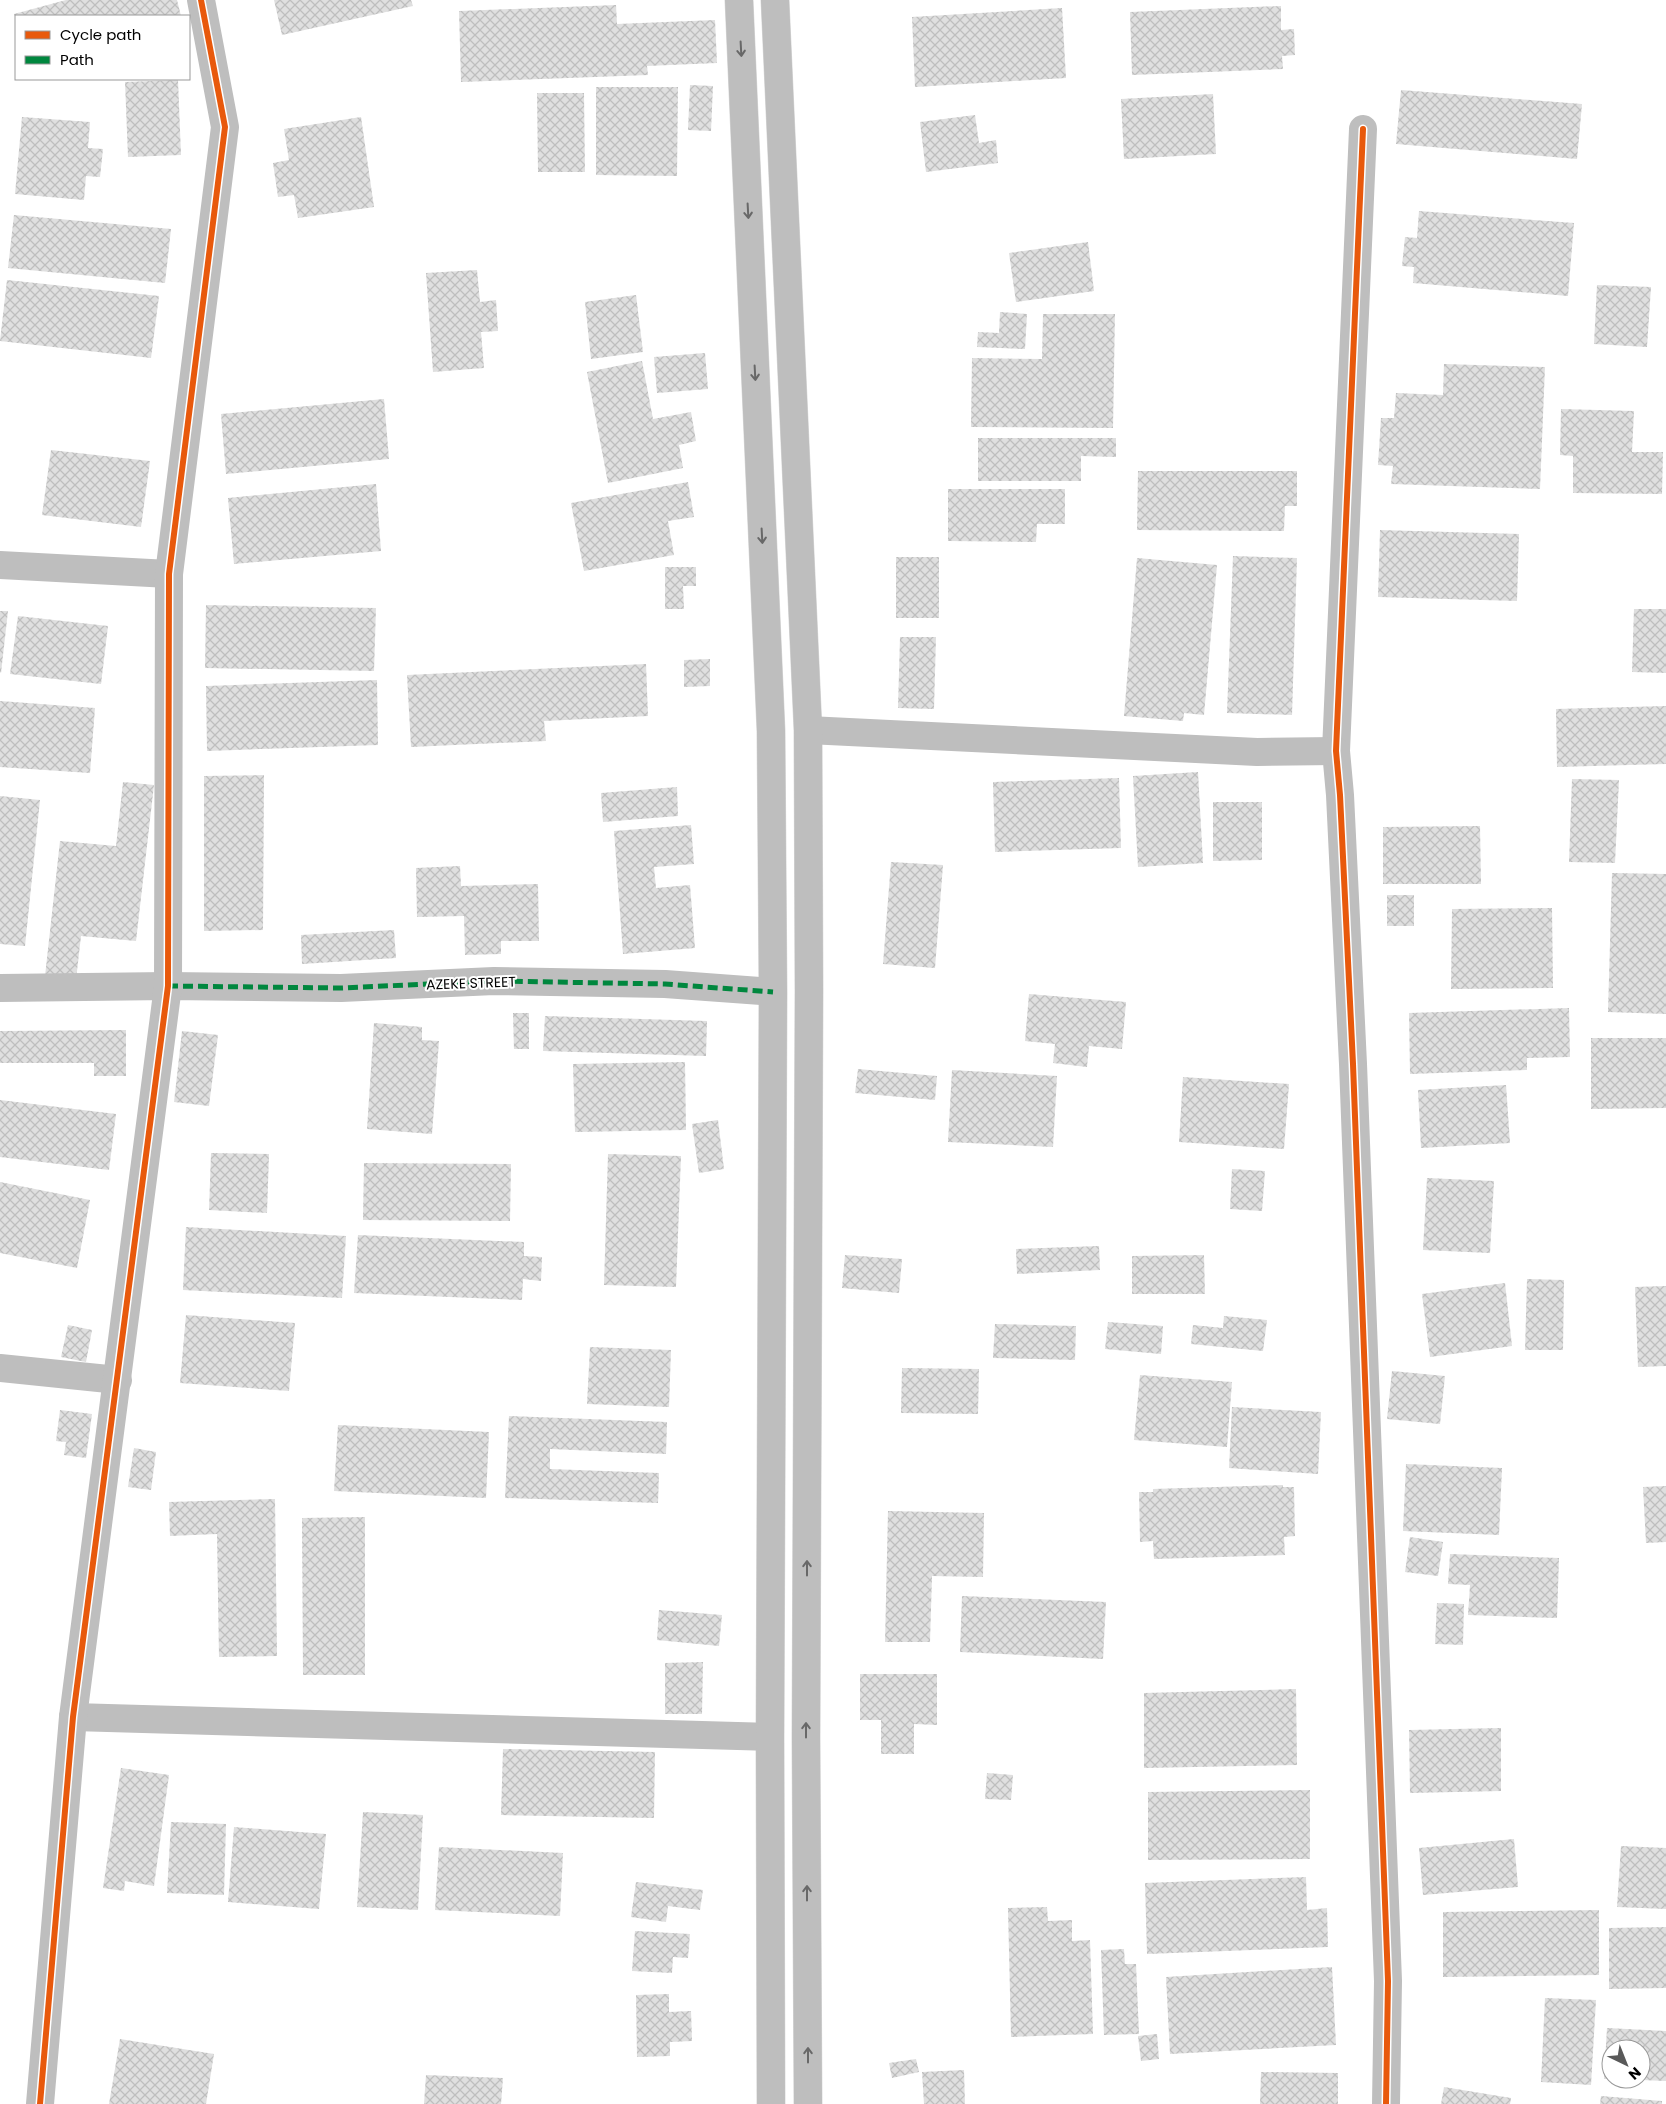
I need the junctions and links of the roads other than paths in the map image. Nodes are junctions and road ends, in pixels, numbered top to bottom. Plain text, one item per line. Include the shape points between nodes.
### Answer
1 (202, 0) edge
2 (739, 0) edge
3 (775, 0) edge
4 (1363, 129) dead end
5 (0, 565) edge
6 (169, 574) junction
7 (808, 730) junction
8 (1336, 750) junction
9 (168, 986) junction
10 (0, 988) edge
11 (773, 992) junction
12 (0, 1368) edge
13 (118, 1380) junction
14 (73, 1716) junction
15 (770, 1737) junction
16 (40, 2104) edge
17 (771, 2104) edge
18 (808, 2104) edge
19 (1386, 2104) edge

1 - 6 street via 224,127
2 -> 11 street via 771,731
3 - 7 street
4 - 8 street
5 - 6 street
6 - 9 street
7 - 8 street via 1257,752
18 -> 7 street
8 - 19 street via 1354,1064 1388,1981
9 - 10 street, AZEKE STREET
9 - 11 street, AZEKE STREET via 341,988 494,981 665,984
9 - 13 street
11 - 15 street
12 - 13 street
13 - 14 street
14 - 15 street
14 - 16 street
15 - 17 street

